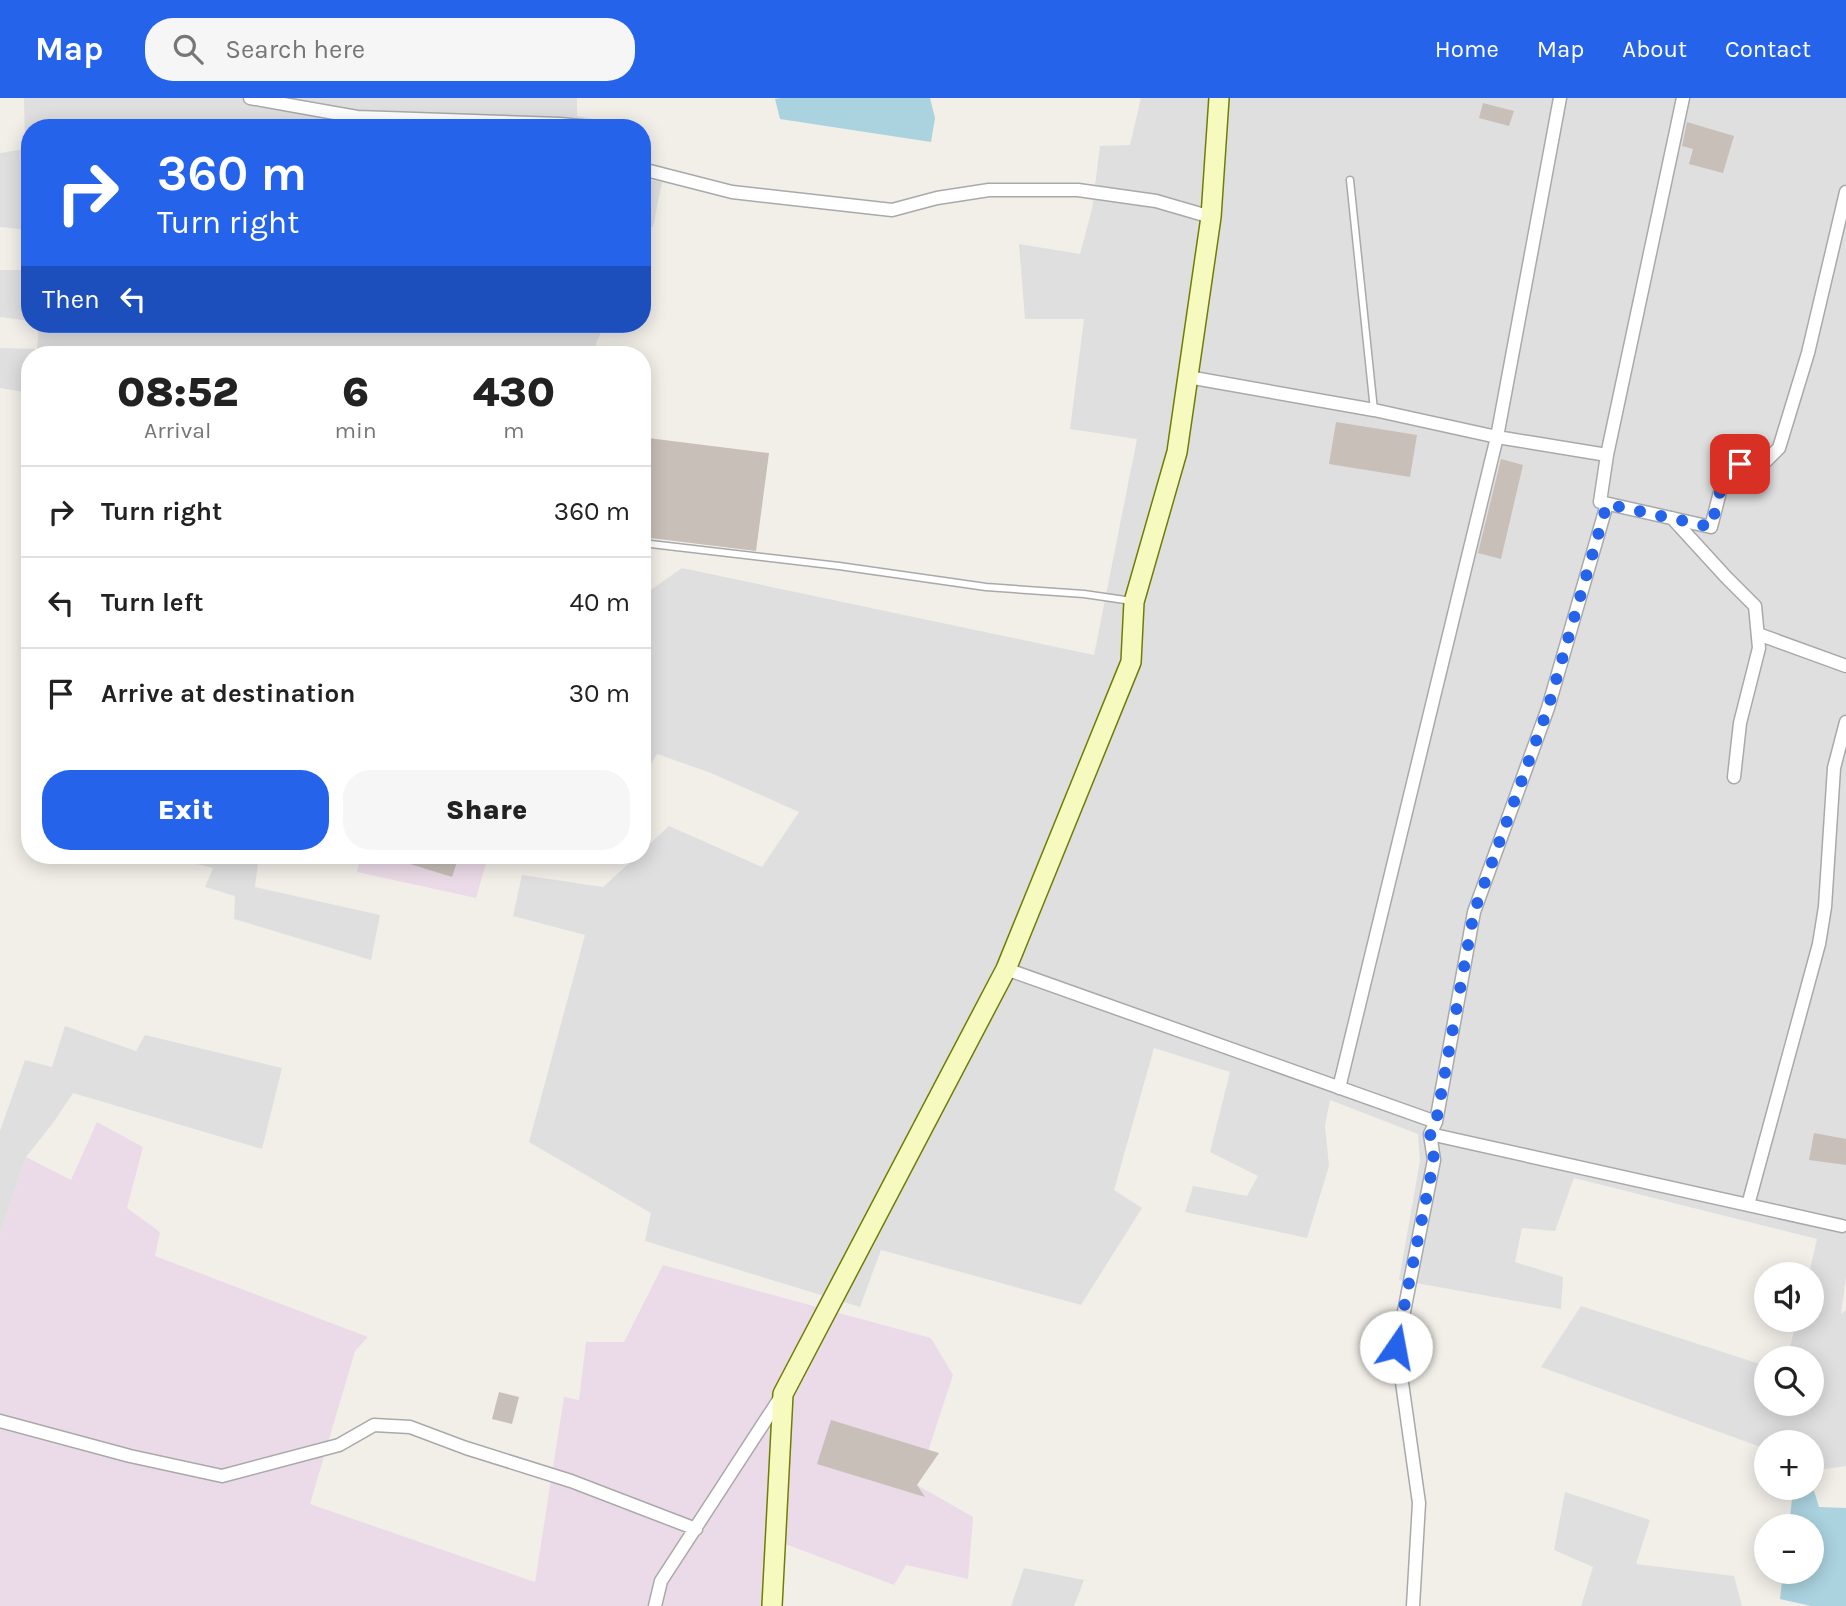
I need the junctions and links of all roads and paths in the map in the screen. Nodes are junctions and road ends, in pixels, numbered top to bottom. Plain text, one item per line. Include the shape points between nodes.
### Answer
1 (250, 98) edge
2 (1219, 98) edge
3 (1560, 98) edge
4 (1683, 98) edge
5 (414, 119) edge
6 (651, 171) edge
7 (1350, 180) dead end
8 (1846, 192) edge
9 (1211, 217) junction
10 (1188, 377) junction
11 (1374, 410) junction
12 (1497, 437) junction
13 (1607, 456) junction
14 (1607, 504) junction
15 (1672, 519) junction
16 (651, 544) edge
17 (1134, 602) junction
18 (1758, 634) junction
19 (1846, 666) edge
20 (1846, 722) edge
21 (1734, 777) dead end
22 (1006, 969) junction
23 (1339, 1088) junction
24 (1433, 1128) junction
25 (1748, 1205) junction
26 (1842, 1226) dead end
27 (783, 1394) junction
28 (0, 1421) edge
29 (696, 1529) junction
30 (655, 1606) edge
31 (772, 1606) edge
32 (1413, 1606) edge

1 - 5 street via 356,117
2 - 9 main road
3 - 12 street
4 - 13 street
6 - 9 street via 732,192 892,210 989,190 1079,190 1156,201
7 - 11 lane
8 - 15 street via 1808,353 1779,448 1764,463 1740,464 1721,488 1711,527
9 - 10 main road
10 - 11 street
10 - 17 main road via 1177,452
11 - 12 street
12 - 13 street
12 - 23 street
13 - 14 street via 1600,502
14 - 15 street
14 - 24 street via 1548,708 1474,912
15 - 18 street via 1755,606
16 - 17 lane
17 - 22 main road via 1131,662
18 - 19 street
18 - 21 street
20 - 25 street via 1835,768 1819,944
22 - 23 street
22 - 27 main road
23 - 24 street
24 - 25 street
24 - 32 street via 1434,1160 1396,1347 1419,1503
25 - 26 street
27 - 29 street
27 - 31 main road
28 - 29 street via 222,1476 339,1445 374,1425 410,1427
29 - 30 street via 660,1581

